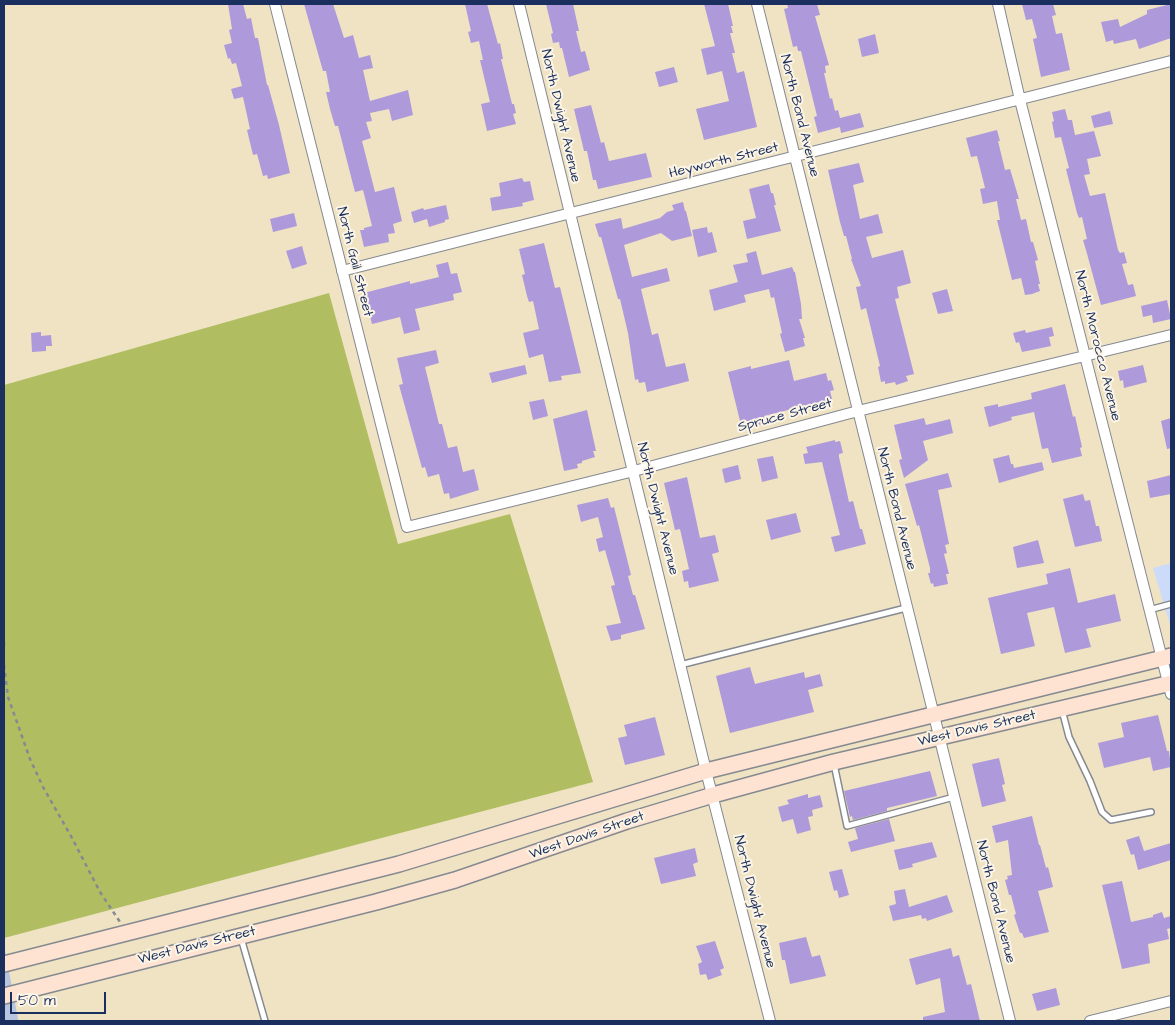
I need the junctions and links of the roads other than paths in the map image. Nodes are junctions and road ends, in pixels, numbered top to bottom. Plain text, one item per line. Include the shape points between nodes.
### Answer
1 (274, 4) edge
2 (519, 4) edge
3 (757, 4) edge
4 (998, 4) edge
5 (1171, 61) edge
6 (1020, 100) junction
7 (795, 157) junction
8 (570, 214) junction
9 (342, 270) junction
10 (1171, 335) edge
11 (1086, 356) junction
12 (858, 411) junction
13 (634, 470) junction
14 (407, 527) joint
15 (1171, 604) edge
16 (906, 608) junction
17 (1149, 610) junction
18 (1167, 657) edge
19 (680, 665) junction
20 (1170, 687) edge
21 (1062, 709) junction
22 (934, 714) junction
23 (940, 737) junction
24 (834, 762) junction
25 (706, 771) junction
26 (713, 794) junction
27 (954, 797) junction
28 (1151, 812) dead end
29 (240, 935) junction
30 (4, 964) edge
31 (4, 996) edge
32 (1171, 1001) edge
33 (265, 1021) edge
34 (770, 1021) edge
35 (1010, 1021) edge
36 (1090, 1021) edge

1 - 9 street, North Gail Street
2 - 8 street, North Dwight Avenue
3 - 7 street, North Bond Avenue
4 - 6 street, North Morocco Avenue
5 - 6 street, Heyworth Street
6 - 7 street, Heyworth Street
6 - 11 street, North Morocco Avenue
7 - 8 street, Heyworth Street
7 - 12 street, North Bond Avenue
8 - 9 street, Heyworth Street
8 - 13 street, North Dwight Avenue
9 - 14 street, North Gail Street
10 - 11 street, Spruce Street
11 - 12 street, Spruce Street
11 - 17 street, North Morocco Avenue
12 - 13 street, Spruce Street
12 - 16 street, North Bond Avenue
13 - 14 street, Spruce Street
13 - 19 street, North Dwight Avenue
15 - 17 lane
16 - 19 lane
16 - 22 street, North Bond Avenue
17 - 18 street, North Morocco Avenue
18 - 20 street, North Morocco Avenue
18 - 22 main road, West Davis Street
19 - 25 street, North Dwight Avenue
20 - 21 main road, West Davis Street
21 - 23 main road, West Davis Street
21 - 28 lane via 1069,738 1102,812 1111,820
22 - 23 street, North Bond Avenue
22 - 25 main road, West Davis Street
23 - 24 main road, West Davis Street
23 - 27 street, North Bond Avenue
24 - 26 main road, West Davis Street
24 - 27 lane via 846,826
25 - 26 street, North Dwight Avenue
25 - 30 main road, West Davis Street via 399,864
26 - 29 main road, West Davis Street via 455,880
26 - 34 street, North Dwight Avenue
27 - 35 street, North Bond Avenue
29 - 31 main road, West Davis Street
29 - 33 lane
32 - 36 street

